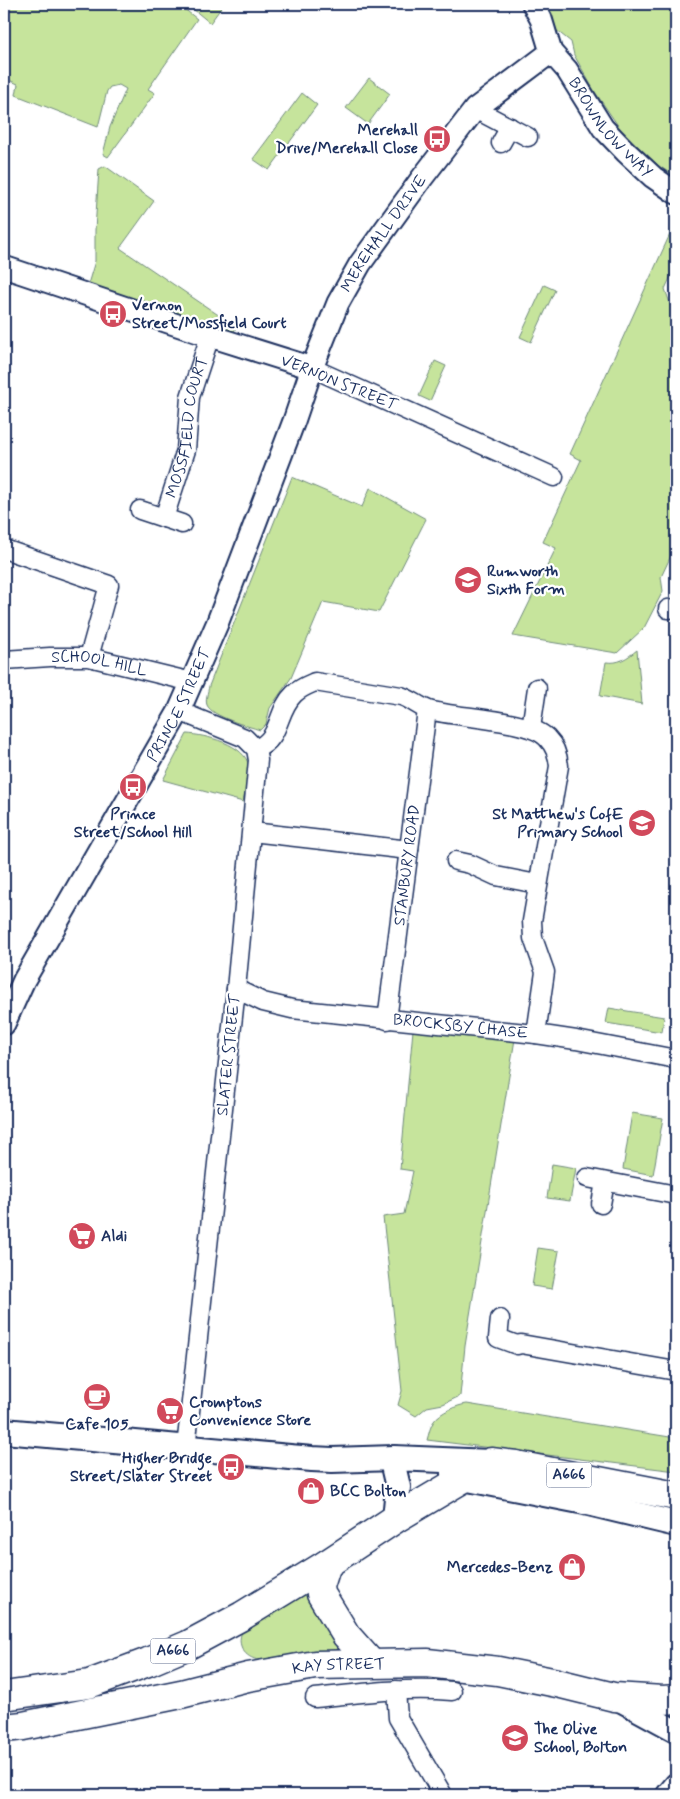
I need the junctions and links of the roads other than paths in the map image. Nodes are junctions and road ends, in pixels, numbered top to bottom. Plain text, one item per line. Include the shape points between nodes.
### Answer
1 (533, 4) edge
2 (551, 52) junction
3 (475, 109) junction
4 (510, 127) junction
5 (528, 136) dead end
6 (501, 143) dead end
7 (676, 193) edge
8 (4, 267) edge
9 (210, 336) junction
10 (312, 368) junction
11 (554, 477) dead end
12 (140, 510) dead end
13 (164, 518) junction
14 (182, 524) dead end
15 (4, 549) edge
16 (89, 657) junction
17 (4, 660) edge
18 (192, 682) junction
19 (537, 688) dead end
20 (427, 710) junction
21 (179, 711) junction
22 (531, 728) junction
23 (256, 749) junction
24 (252, 832) junction
25 (409, 850) junction
26 (456, 861) dead end
27 (537, 884) junction
28 (236, 990) junction
29 (387, 1020) junction
30 (4, 1024) edge
31 (536, 1034) junction
32 (676, 1059) edge
33 (586, 1178) dead end
34 (605, 1182) junction
35 (676, 1195) edge
36 (601, 1204) dead end
37 (500, 1319) dead end
38 (676, 1372) edge
39 (4, 1431) edge
40 (186, 1448) junction
41 (332, 1460) junction
42 (491, 1462) junction
43 (394, 1470) junction
44 (464, 1477) junction
45 (676, 1496) edge
46 (395, 1519) junction
47 (676, 1524) edge
48 (327, 1564) junction
49 (371, 1663) junction
50 (396, 1690) junction
51 (452, 1691) dead end
52 (4, 1696) edge
53 (614, 1697) junction
54 (315, 1698) dead end
55 (676, 1699) edge
56 (4, 1728) edge
57 (676, 1730) edge
58 (676, 1784) edge
59 (443, 1795) edge
60 (667, 1795) edge

1 - 2 street
2 - 3 street, MEREHALL DRIVE
2 - 7 street, BROWNLOW WAY via 567,70 603,128 653,177
3 - 4 street
3 - 10 street, MEREHALL DRIVE via 360,264 338,303
4 - 5 street
4 - 6 street
8 - 9 street, VERNON STREET
9 - 10 street, VERNON STREET
9 - 13 street, MOSSFIELD COURT via 190,397 186,450
10 - 11 street, VERNON STREET
10 - 18 street, PRINCE STREET via 217,624
12 - 13 street, MOSSFIELD COURT
13 - 14 street, MOSSFIELD COURT
15 - 16 street via 110,585
16 - 17 street, SCHOOL HILL
16 - 18 street, SCHOOL HILL
18 - 21 street, PRINCE STREET
19 - 22 street
20 - 22 street
20 - 23 street via 401,696 315,682 293,694 273,736
20 - 25 street, STANBURY ROAD
21 - 23 street via 237,734
21 - 30 street, PRINCE STREET via 24,980
22 - 27 street, BROCKSBY CHASE via 547,737 558,755 559,766
23 - 24 street, SLATER STREET via 258,760
24 - 25 street
24 - 28 street, SLATER STREET
25 - 29 street, STANBURY ROAD
26 - 27 street via 496,876
27 - 31 street, BROCKSBY CHASE via 532,930 545,972
28 - 29 street, BROCKSBY CHASE via 276,1006
28 - 40 street, SLATER STREET
29 - 31 street, BROCKSBY CHASE
31 - 32 street
33 - 34 street
34 - 35 street
34 - 36 street
37 - 38 street via 498,1338 517,1345
39 - 40 main road
40 - 41 main road
41 - 42 main road via 394,1458
41 - 43 main road
42 - 44 highway, A666
42 - 45 highway, A666
43 - 44 main road
43 - 46 main road via 398,1487
44 - 46 highway, A666
44 - 47 main road
46 - 48 highway, A666
48 - 49 highway via 320,1586 321,1594 346,1635
48 - 52 highway, A666 via 242,1616 148,1662 89,1684
49 - 53 highway, KAY STREET via 426,1663 498,1671
49 - 56 highway, KAY STREET via 315,1665
50 - 51 street
50 - 54 street
50 - 59 street via 398,1718
53 - 55 highway, KAY STREET
53 - 57 street
58 - 60 street

